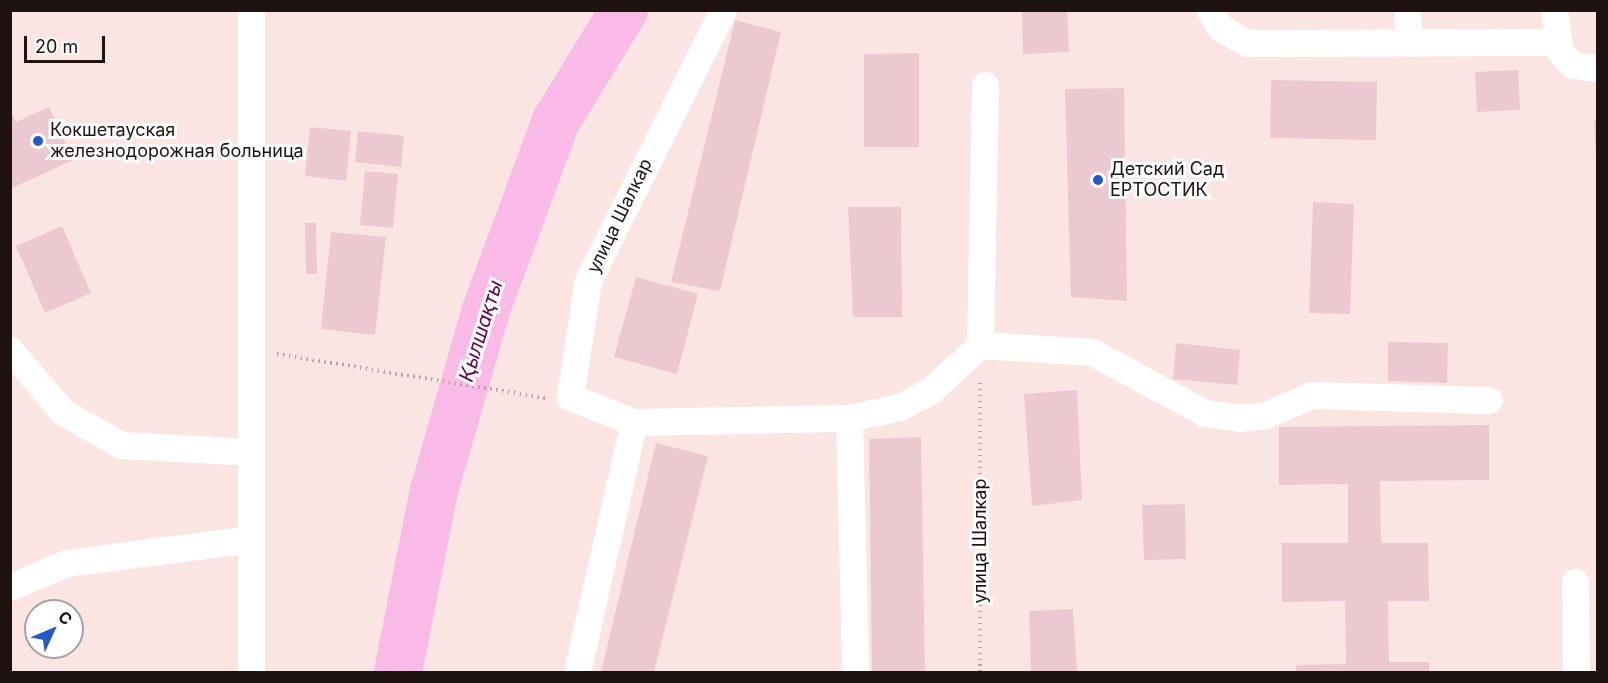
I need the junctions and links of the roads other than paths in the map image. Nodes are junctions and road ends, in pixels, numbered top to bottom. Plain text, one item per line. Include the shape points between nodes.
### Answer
1 (251, 10) edge
2 (723, 10) edge
3 (1210, 10) edge
4 (1407, 10) edge
5 (1554, 10) edge
6 (1557, 42) junction
7 (1409, 43) junction
8 (1598, 68) edge
9 (985, 85) dead end
10 (980, 345) junction
11 (10, 350) edge
12 (1489, 400) dead end
13 (849, 418) junction
14 (634, 422) junction
15 (251, 452) junction
16 (251, 539) junction
17 (1575, 582) dead end
18 (10, 587) edge
19 (251, 672) edge
20 (578, 672) edge
21 (855, 672) edge
22 (1576, 672) edge

1 - 15 street
2 - 14 street, улица Шалкар via 588,281 570,397
3 - 7 street via 1221,28 1247,43
4 - 7 street
5 - 6 street
6 - 7 street
6 - 8 street via 1573,65
9 - 10 street
10 - 12 street via 1092,352 1205,413 1239,418 1266,415 1311,395
10 - 13 street via 912,401
11 - 15 street via 63,412 111,441 140,450
13 - 14 street
13 - 21 street
14 - 20 street
15 - 16 street
16 - 18 street via 66,563
16 - 19 street
17 - 22 street

